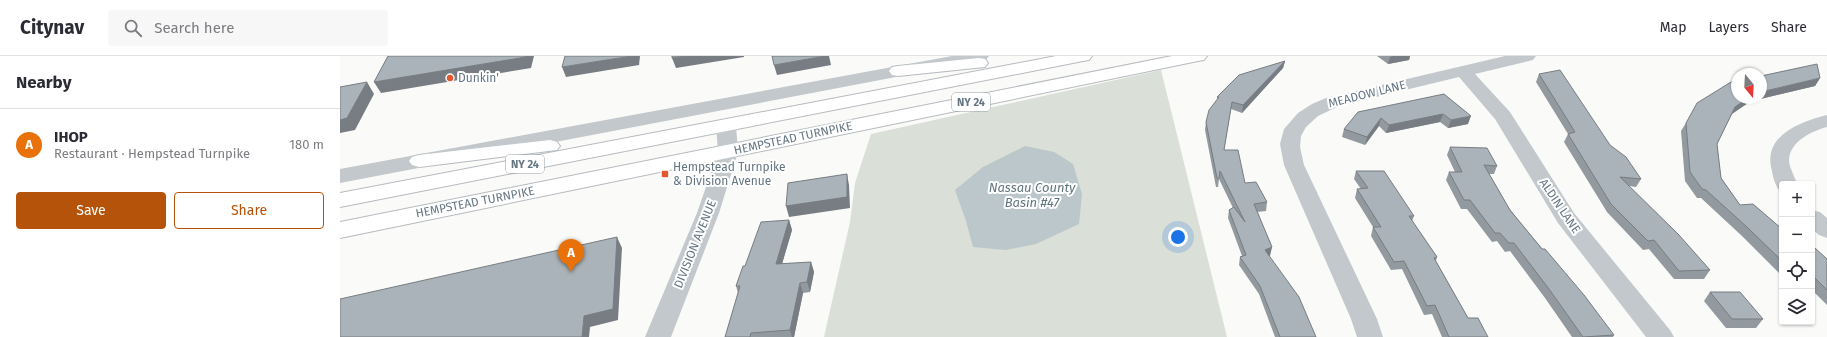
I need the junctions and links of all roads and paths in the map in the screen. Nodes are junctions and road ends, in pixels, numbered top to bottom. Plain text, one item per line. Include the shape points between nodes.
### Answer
1 (980, 56) edge
2 (1048, 56) edge
3 (1083, 56) edge
4 (1198, 56) edge
5 (1527, 56) edge
6 (1463, 71) junction
7 (898, 72) junction
8 (1827, 121) edge
9 (718, 127) junction
10 (728, 152) junction
11 (418, 161) junction
12 (340, 176) edge
13 (1785, 181) edge
14 (340, 200) edge
15 (1815, 220) edge
16 (340, 230) edge
17 (1827, 230) edge
18 (658, 337) edge
19 (1370, 337) edge
20 (1661, 337) edge

1 - 7 street
2 - 7 main road
3 - 9 main road, HEMPSTEAD TURNPIKE / NY 24
4 - 10 main road, HEMPSTEAD TURNPIKE / NY 24
5 - 6 street, MEADOW LANE
6 - 19 street, MEADOW LANE via 1332,102 1306,115 1294,130 1290,143 1294,166 1364,318
6 - 20 street, ALDIN LANE via 1503,116 1566,218
7 - 11 street
8 - 13 street via 1809,126 1787,140 1779,160
9 - 10 street, DIVISION AVENUE
9 - 11 main road
9 - 14 main road, HEMPSTEAD TURNPIKE / NY 24
10 - 16 main road, HEMPSTEAD TURNPIKE / NY 24
10 - 18 street, DIVISION AVENUE via 708,213
11 - 12 street
15 - 17 street

